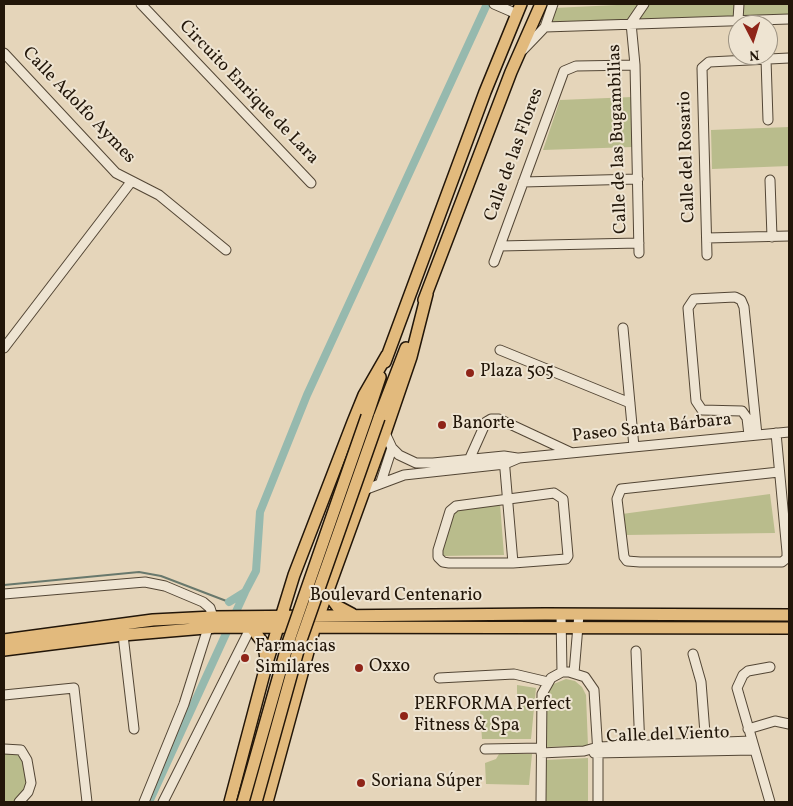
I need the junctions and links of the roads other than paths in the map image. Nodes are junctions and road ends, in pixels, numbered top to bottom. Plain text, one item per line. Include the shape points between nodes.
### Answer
1 (141, 4) edge
2 (495, 4) edge
3 (541, 4) edge
4 (553, 4) edge
5 (644, 4) edge
6 (519, 9) edge
7 (728, 20) edge
8 (631, 23) junction
9 (545, 27) junction
10 (4, 54) edge
11 (518, 56) junction
12 (728, 61) edge
13 (636, 65) junction
14 (766, 65) edge
15 (768, 120) dead end
16 (638, 179) junction
17 (770, 180) dead end
18 (131, 182) junction
19 (523, 182) junction
20 (311, 183) dead end
21 (789, 236) edge
22 (772, 237) junction
23 (707, 238) junction
24 (639, 243) junction
25 (500, 246) junction
26 (226, 250) dead end
27 (639, 254) dead end
28 (707, 255) dead end
29 (494, 262) dead end
30 (427, 294) junction
31 (623, 328) dead end
32 (4, 348) edge
33 (500, 350) dead end
34 (387, 355) junction
35 (630, 403) junction
36 (789, 432) edge
37 (385, 433) junction
38 (776, 433) junction
39 (753, 435) junction
40 (634, 447) junction
41 (392, 448) junction
42 (573, 453) junction
43 (469, 460) junction
44 (505, 460) junction
45 (779, 472) junction
46 (381, 482) junction
47 (364, 490) junction
48 (508, 498) junction
49 (513, 563) junction
50 (294, 575) junction
51 (327, 588) junction
52 (4, 594) edge
53 (561, 614) junction
54 (579, 614) junction
55 (354, 615) junction
56 (786, 615) edge
57 (280, 621) junction
58 (317, 621) junction
59 (215, 622) junction
60 (128, 623) junction
61 (248, 623) junction
62 (112, 625) junction
63 (561, 627) junction
64 (579, 627) junction
65 (789, 630) edge
66 (46, 634) junction
67 (123, 635) junction
68 (4, 640) edge
69 (4, 650) edge
70 (636, 652) dead end
71 (693, 654) dead end
72 (268, 661) junction
73 (305, 661) junction
74 (770, 666) dead end
75 (562, 672) junction
76 (574, 672) junction
77 (439, 678) dead end
78 (548, 682) junction
79 (4, 695) edge
80 (789, 724) edge
81 (134, 729) dead end
82 (748, 730) junction
83 (751, 741) junction
84 (706, 747) junction
85 (4, 749) edge
86 (485, 749) dead end
87 (541, 750) junction
88 (640, 750) junction
89 (754, 750) junction
90 (598, 751) junction
91 (19, 802) edge
92 (87, 802) edge
93 (144, 802) edge
94 (163, 802) edge
95 (230, 802) edge
96 (243, 802) edge
97 (256, 802) edge
98 (267, 802) edge
99 (541, 802) edge
100 (598, 802) edge
101 (770, 802) edge

1 - 20 street, Circuito Enrique de Lara
2 - 6 street
3 - 11 main road
4 - 9 street
5 - 8 street
6 - 34 main road
7 - 8 street
8 - 9 street
8 - 13 street, Calle de las Bugambilias
9 - 11 street
10 - 18 street, Calle Adolfo Aymes via 116,173
11 - 30 main road
12 - 23 street, Calle del Rosario via 710,62 702,68
13 - 16 street, Calle de las Bugambilias
13 - 19 street, Calle de las Flores via 576,66 564,72
14 - 15 street
16 - 19 street
16 - 24 street, Calle de las Bugambilias
17 - 22 street
18 - 26 street, Calle Adolfo Aymes via 159,195
18 - 32 street
19 - 25 street, Calle de las Flores
21 - 22 street
22 - 23 street
23 - 28 street, Calle del Rosario
24 - 25 street
24 - 27 street, Calle de las Bugambilias
25 - 29 street, Calle de las Flores
30 - 37 main road via 411,357
30 - 97 main road, bridge via 379,418 301,640
31 - 35 street
33 - 35 street
34 - 50 main road via 352,422
34 - 96 main road, bridge via 289,640
35 - 40 street
36 - 38 street, Paseo Santa Bárbara
37 - 41 street
37 - 47 main road
38 - 39 street, Paseo Santa Bárbara
38 - 45 street
39 - 39 street via 741,300 735,297 694,299 688,308 696,401 702,410 742,411
39 - 40 street, Paseo Santa Bárbara
40 - 42 street, Paseo Santa Bárbara
41 - 43 street, Paseo Santa Bárbara via 399,455 416,462 433,464
41 - 46 street
42 - 43 street via 499,419 491,419 486,422
42 - 44 street, Paseo Santa Bárbara
43 - 44 street, Paseo Santa Bárbara
44 - 46 street, Paseo Santa Bárbara via 414,473
44 - 48 street
45 - 45 street via 787,552 782,562 640,562 627,561 624,557 617,500 621,489
46 - 47 street, Paseo Santa Bárbara
47 - 51 main road
48 - 49 street
48 - 49 street via 559,495 563,499 568,556 559,561
48 - 49 street via 456,506 450,511 438,557 450,564
50 - 51 main road via 296,582 308,590
50 - 57 main road
51 - 55 main road via 337,606
51 - 58 main road
52 - 59 street via 135,581 166,586 203,602 210,608
53 - 54 main road, Boulevard Centenario
53 - 55 main road, Boulevard Centenario
53 - 63 street
54 - 56 main road, Boulevard Centenario
54 - 64 street
55 - 58 main road, Boulevard Centenario
56 - 65 street
57 - 58 main road, Boulevard Centenario
57 - 61 main road, Boulevard Centenario
57 - 72 main road
58 - 63 main road, Boulevard Centenario
58 - 73 main road
59 - 60 main road, Boulevard Centenario
59 - 61 main road, Boulevard Centenario
59 - 67 main road, Boulevard Centenario
59 - 93 street
60 - 62 main road, Boulevard Centenario
60 - 67 street
61 - 72 main road via 264,644
61 - 94 street
62 - 66 main road, Boulevard Centenario
62 - 67 street
63 - 64 main road, Boulevard Centenario
63 - 75 street
64 - 65 main road, Boulevard Centenario
64 - 76 street
66 - 68 main road, Boulevard Centenario
66 - 69 main road via 36,642
67 - 69 main road, Boulevard Centenario
67 - 81 street
70 - 88 street
71 - 84 street via 701,682
72 - 73 main road via 276,652 292,651
72 - 95 main road
73 - 98 main road
74 - 82 street via 748,671 739,681 737,694
75 - 76 street
75 - 78 street
76 - 90 street via 585,677 594,690
77 - 78 street via 514,674
78 - 87 street via 542,694
79 - 92 street via 74,688
80 - 82 street via 775,721
82 - 83 street
83 - 84 street, Calle del Viento
83 - 89 street
84 - 88 street, Calle del Viento
84 - 89 street, Calle del Viento
85 - 91 street via 21,750 27,760 31,784
86 - 87 street, Calle del Viento
87 - 90 street, Calle del Viento
87 - 99 street
88 - 90 street, Calle del Viento
89 - 101 street
90 - 100 street

